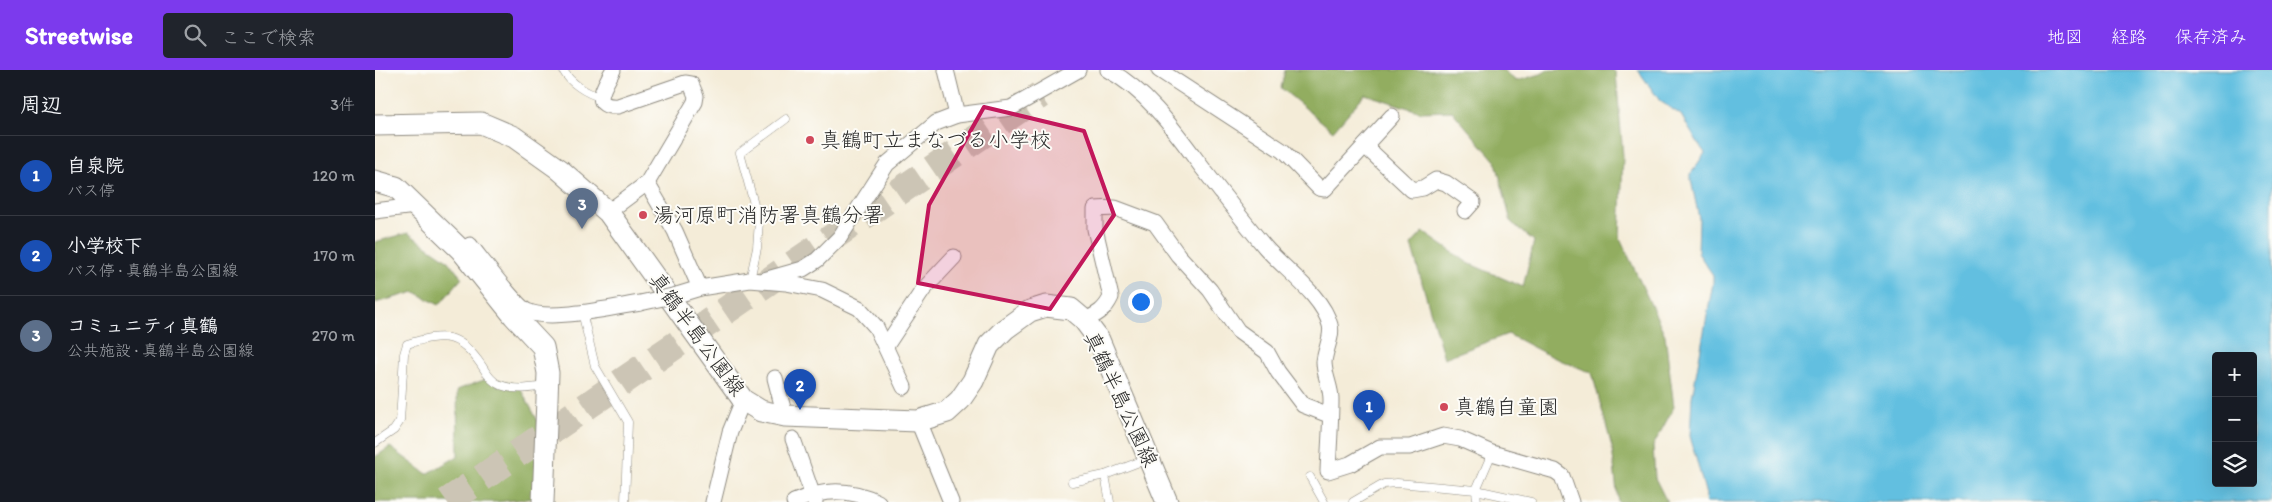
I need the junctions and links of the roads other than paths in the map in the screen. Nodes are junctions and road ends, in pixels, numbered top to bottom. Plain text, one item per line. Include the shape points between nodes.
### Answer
1 (563, 70) edge
2 (613, 70) edge
3 (946, 70) edge
4 (1078, 70) edge
5 (1108, 70) edge
6 (1159, 70) edge
7 (686, 77) edge
8 (600, 96) junction
9 (957, 115) junction
10 (1393, 116) dead end
11 (786, 119) dead end
12 (375, 125) edge
13 (1365, 146) junction
14 (375, 181) edge
15 (647, 183) junction
16 (419, 209) junction
17 (375, 210) edge
18 (1465, 211) dead end
19 (608, 212) junction
20 (954, 256) dead end
21 (757, 280) junction
22 (700, 288) junction
23 (582, 312) junction
24 (1085, 320) junction
25 (886, 346) junction
26 (775, 378) dead end
27 (548, 386) junction
28 (904, 387) dead end
29 (743, 400) junction
30 (1329, 415) junction
31 (785, 416) junction
32 (918, 421) junction
33 (793, 439) dead end
34 (375, 443) edge
35 (1492, 453) junction
36 (1149, 458) junction
37 (1105, 474) junction
38 (1311, 477) dead end
39 (1071, 482) dead end
40 (1476, 490) junction
41 (813, 498) edge
42 (543, 502) edge
43 (625, 502) edge
44 (713, 502) edge
45 (794, 502) edge
46 (879, 502) edge
47 (951, 502) edge
48 (1110, 502) edge
49 (1167, 502) edge
50 (1324, 502) edge
51 (1353, 502) edge
52 (1477, 502) edge
53 (1531, 502) edge
54 (1571, 502) edge

1 - 8 lane via 591,94
2 - 8 street
3 - 9 street
4 - 9 street via 1011,108
5 - 30 street via 1125,79 1185,142 1273,257 1311,292 1325,312 1331,326 1324,361 1331,398
6 - 13 street via 1283,151 1319,188 1325,189
7 - 8 street via 618,106 603,103
7 - 15 street via 695,90 695,102
9 - 21 street via 937,123 887,164 840,237 817,260 803,269
10 - 13 street
11 - 21 lane via 740,153 759,222
12 - 19 main road, 真鶴半島公園線 via 481,123 515,137 559,169
13 - 18 street via 1412,190 1436,180 1446,183 1473,202
14 - 16 main road via 396,187
15 - 19 street
15 - 22 street via 675,231
16 - 17 street
16 - 23 street via 437,216 469,243 527,311 543,315
16 - 27 main road via 461,250 543,347 549,373
19 - 29 main road, 真鶴半島公園線
20 - 25 street via 923,290
21 - 22 street
21 - 25 street via 822,290 859,308 876,327
22 - 23 street, bridge via 641,303
23 - 43 lane via 595,366 628,422
24 - 30 street via 1106,307 1111,297 1095,230 1095,209 1115,208 1137,214 1155,223 1178,255 1210,290 1238,331 1267,352 1303,404
24 - 32 main road, 真鶴半島公園線 via 1071,309 1056,306 1046,306 1017,318 989,345 973,381 960,400 947,412
24 - 36 main road, 真鶴半島公園線 via 1099,340
25 - 28 street
26 - 31 street
27 - 34 lane via 520,389 499,384 457,339 431,337 407,344 401,421
27 - 42 main road
29 - 31 main road, 真鶴半島公園線 via 761,411
29 - 44 street via 730,432
30 - 35 street via 1328,471 1350,464 1380,447 1410,447 1443,436 1460,439
31 - 32 main road, 真鶴半島公園線
32 - 47 street
33 - 41 street
35 - 40 lane
35 - 54 street via 1555,470 1562,476
36 - 37 lane
36 - 49 main road, 真鶴半島公園線
37 - 39 lane
37 - 48 lane
38 - 50 lane
40 - 51 lane via 1384,484
40 - 52 lane
40 - 53 lane
41 - 45 street
41 - 46 street via 845,492 863,494

